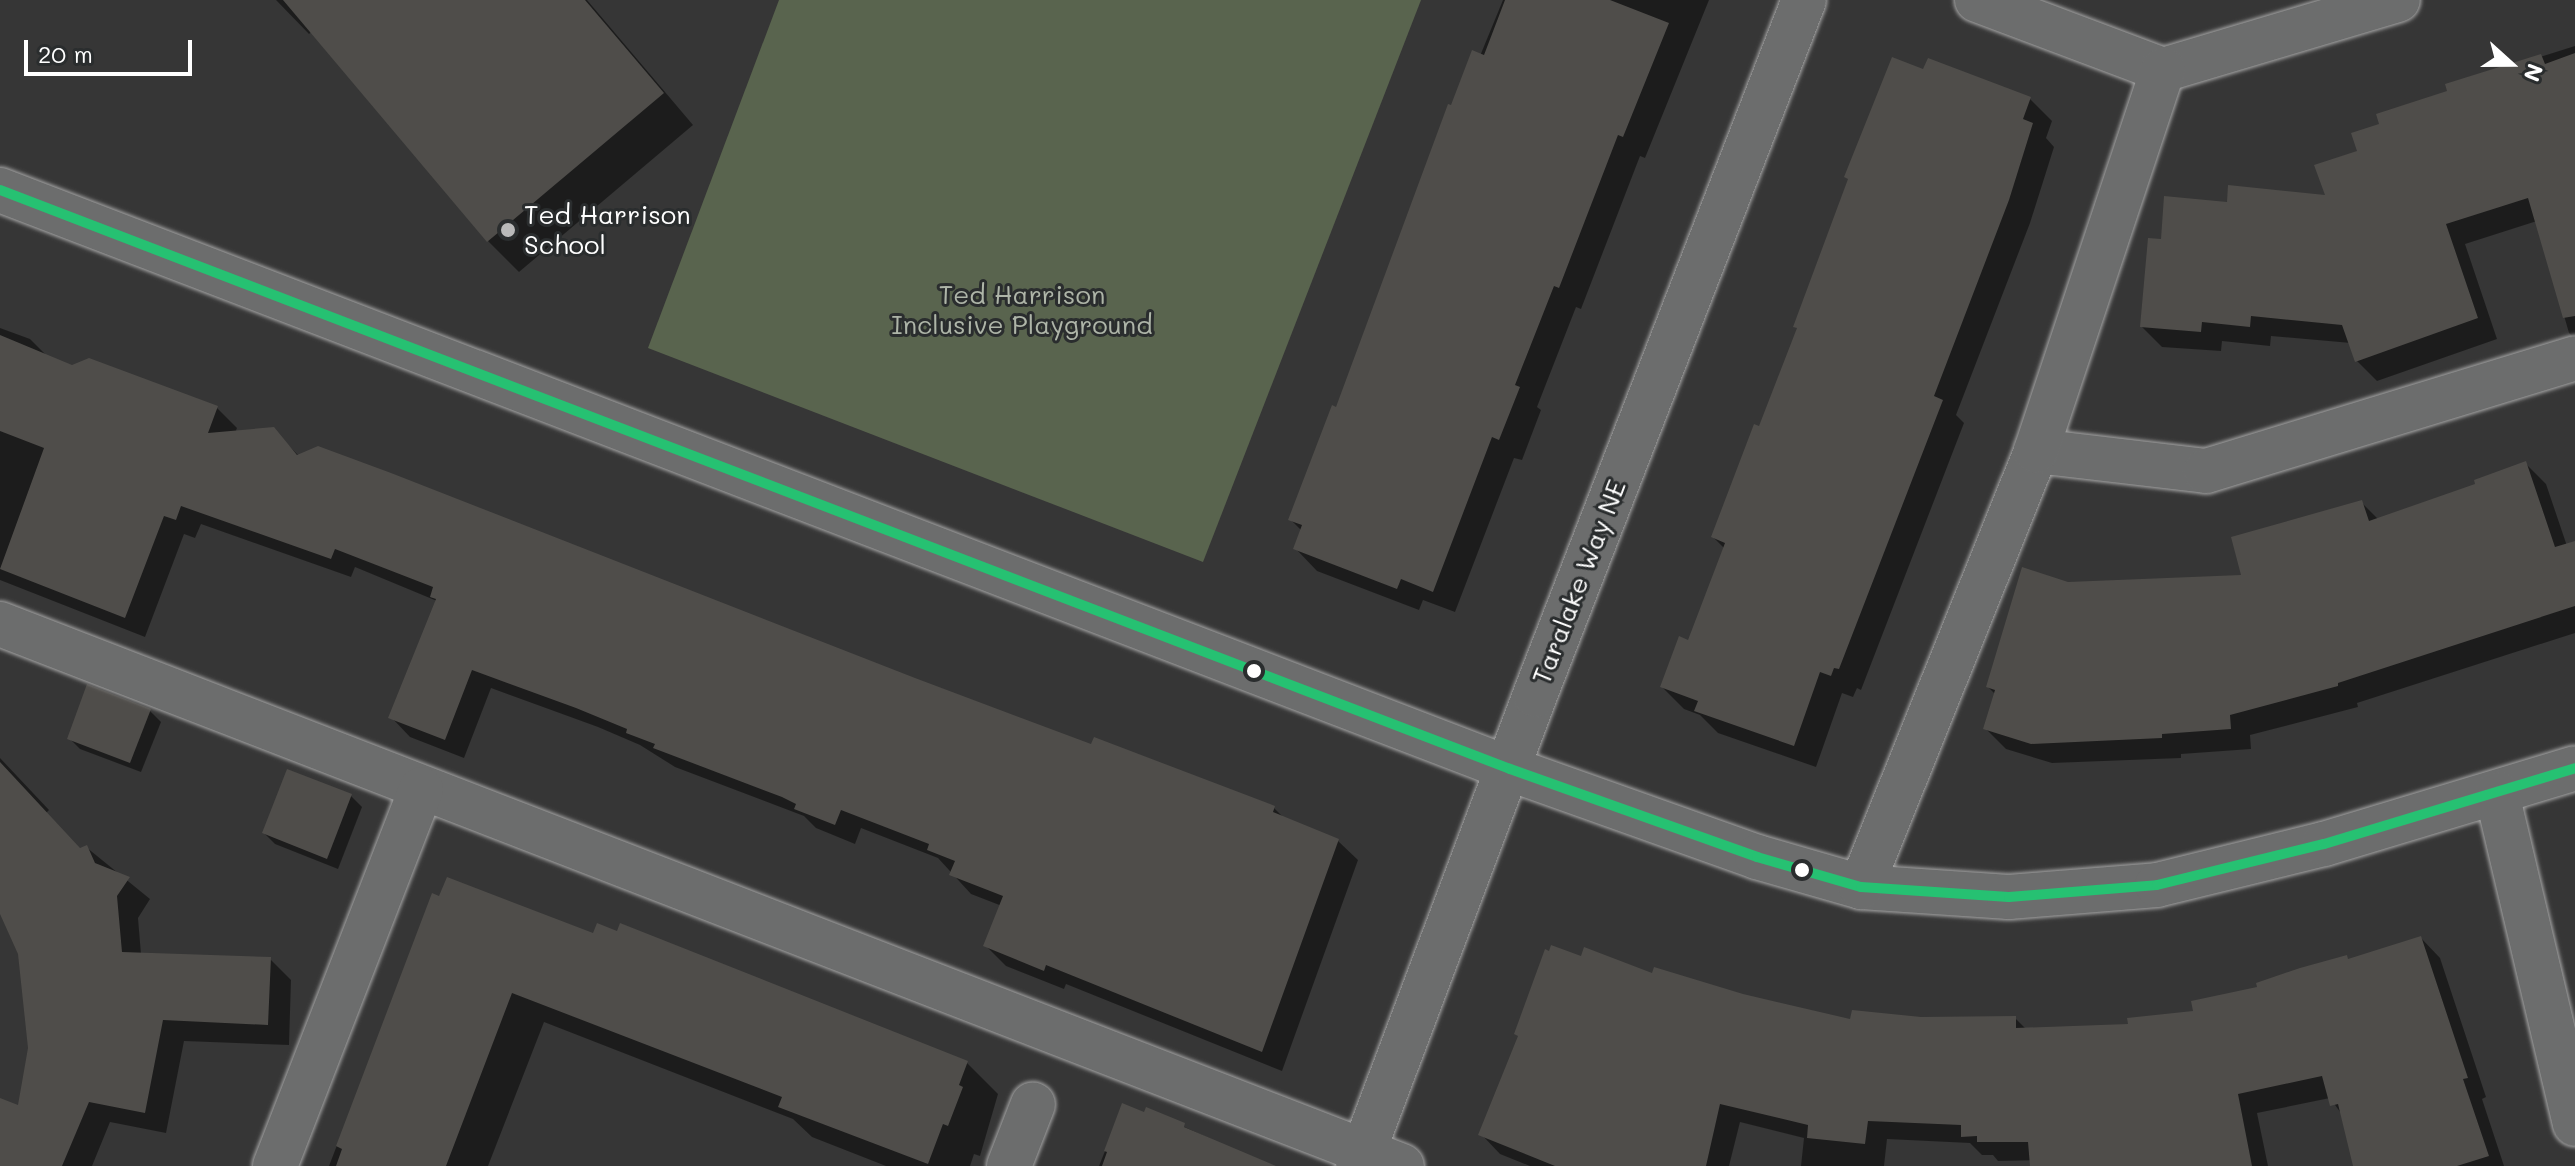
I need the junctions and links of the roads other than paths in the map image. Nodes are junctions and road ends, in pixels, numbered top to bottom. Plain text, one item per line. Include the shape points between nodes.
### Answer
1 (1804, 0) edge
2 (1977, 0) edge
3 (2398, 0) edge
4 (2163, 70) junction
5 (0, 190) edge
6 (2575, 358) edge
7 (2036, 451) junction
8 (0, 624) edge
9 (2575, 768) edge
10 (1510, 769) junction
11 (421, 789) junction
12 (2497, 794) junction
13 (1861, 887) junction
14 (1033, 1104) dead end
15 (2575, 1124) edge
16 (1374, 1162) edge
17 (275, 1166) edge
18 (1009, 1166) edge

1 - 10 street, Taralake Way NE
2 - 4 street
3 - 4 street
4 - 7 street
5 - 10 street
6 - 7 street via 2206,471
7 - 13 street
8 - 11 street
9 - 12 street
10 - 13 street via 1757,857
10 - 16 street, Taralake Way NE
11 - 16 street
11 - 17 street
12 - 13 street via 2157,885 2009,897
12 - 15 street
14 - 18 street

